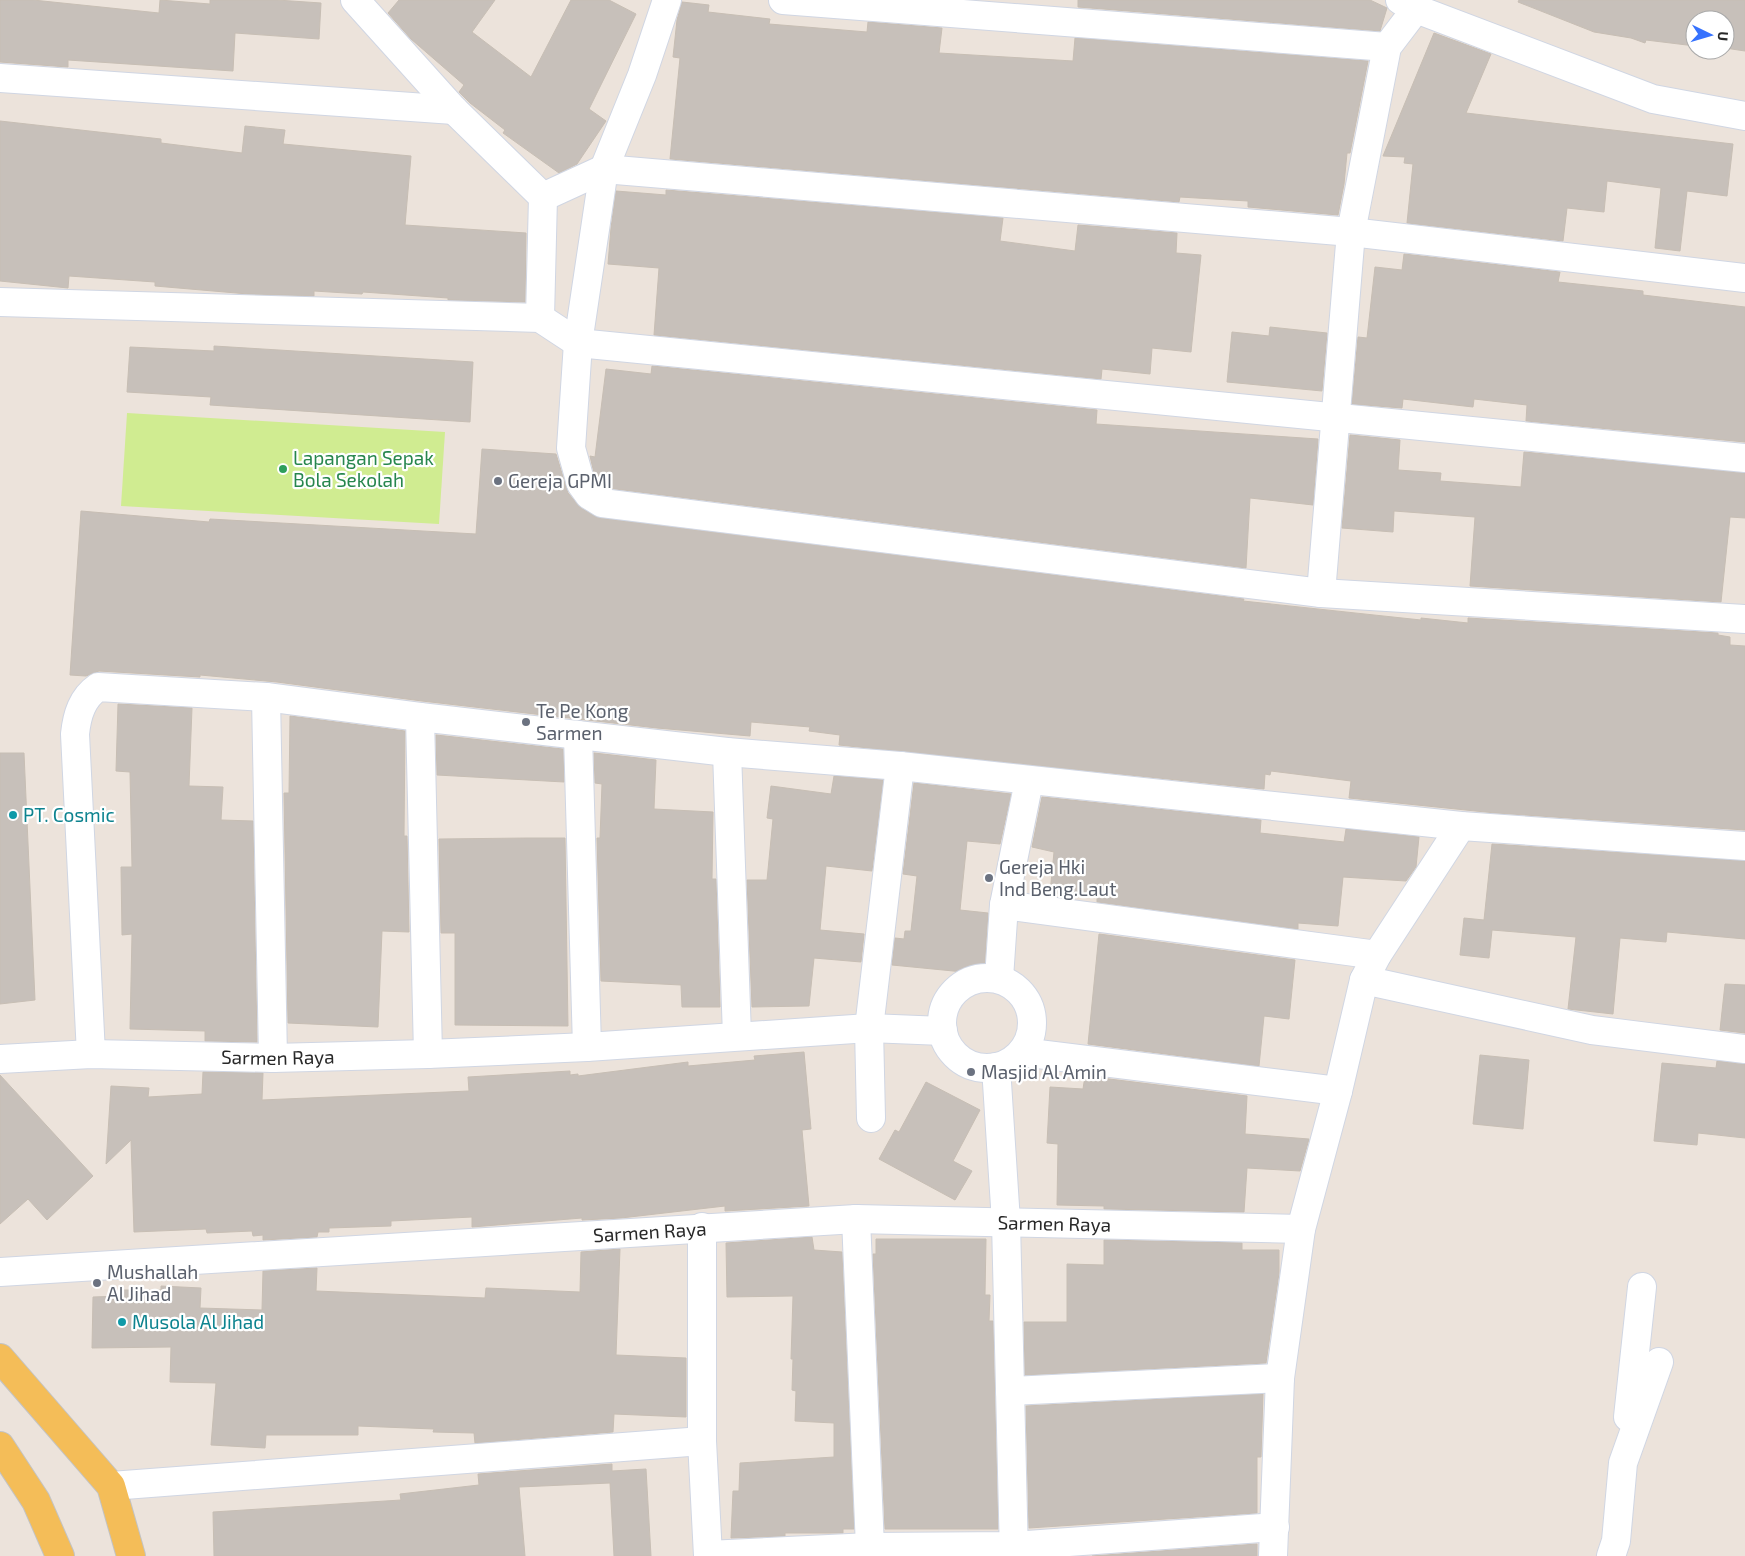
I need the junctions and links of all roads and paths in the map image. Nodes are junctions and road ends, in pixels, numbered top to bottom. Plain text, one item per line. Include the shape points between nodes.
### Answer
1 (355, 0) edge
2 (666, 0) edge
3 (783, 0) edge
4 (1408, 5) edge
5 (1387, 47) junction
6 (0, 78) edge
7 (454, 110) junction
8 (1745, 116) edge
9 (604, 169) junction
10 (543, 197) junction
11 (1351, 232) junction
12 (1745, 278) edge
13 (0, 302) edge
14 (540, 318) junction
15 (578, 343) junction
16 (1336, 419) junction
17 (1745, 458) edge
18 (1321, 592) junction
19 (1745, 619) edge
20 (266, 696) junction
21 (420, 717) junction
22 (578, 735) junction
23 (727, 752) junction
24 (900, 766) junction
25 (1029, 781) junction
26 (1461, 826) junction
27 (1745, 846) edge
28 (1004, 905) junction
29 (1377, 955) junction
30 (999, 978) junction
31 (1364, 980) junction
32 (869, 1028) junction
33 (943, 1031) junction
34 (737, 1036) junction
35 (587, 1047) junction
36 (1745, 1049) edge
37 (1022, 1052) junction
38 (91, 1054) junction
39 (428, 1054) junction
40 (0, 1058) edge
41 (273, 1058) junction
42 (996, 1067) junction
43 (1338, 1091) junction
44 (871, 1118) dead end
45 (856, 1219) junction
46 (1006, 1222) junction
47 (702, 1227) junction
48 (1301, 1229) junction
49 (0, 1272) edge
50 (1642, 1286) dead end
51 (1659, 1362) dead end
52 (5, 1372) edge
53 (1280, 1378) junction
54 (1010, 1391) junction
55 (702, 1441) junction
56 (0, 1446) edge
57 (1623, 1463) junction
58 (111, 1486) junction
59 (1275, 1527) junction
60 (870, 1548) junction
61 (1014, 1551) edge
62 (708, 1555) edge
63 (60, 1556) edge
64 (132, 1556) edge
65 (1273, 1556) edge
66 (1611, 1556) edge

1 - 7 street
2 - 9 street via 642,75
3 - 5 street
4 - 5 street
4 - 8 street via 1653,99
5 - 11 street
6 - 7 street
7 - 10 street
9 - 10 street
9 - 11 street
9 - 15 street
10 - 14 street
11 - 12 street
11 - 16 street
13 - 14 street
14 - 15 street
15 - 16 street
15 - 18 street via 571,448 581,484 589,495 602,503
16 - 17 street
16 - 18 street
18 - 19 street
20 - 21 street
20 - 38 street via 98,687 84,701 76,718 75,734
20 - 41 street
21 - 22 street
21 - 39 street
22 - 23 street
22 - 35 street
23 - 24 street
23 - 34 street
24 - 25 street
24 - 32 street
25 - 26 street
25 - 28 street
26 - 27 street
26 - 29 street
28 - 29 street
28 - 30 street
29 - 31 street
30 - 33 street via 983,977 956,990 947,1001 942,1016
30 - 37 street via 1012,984 1030,1008 1033,1023 1030,1038
31 - 36 street via 1592,1030
31 - 43 street
32 - 33 street, Sarmen Raya
32 - 34 street, Sarmen Raya
32 - 44 street
33 - 42 street via 957,1057 984,1068
34 - 35 street, Sarmen Raya
35 - 39 street, Sarmen Raya
37 - 42 street via 1012,1062
37 - 43 street
38 - 40 street, Sarmen Raya
38 - 41 street, Sarmen Raya
39 - 41 street, Sarmen Raya
42 - 46 street
43 - 48 street
45 - 46 street, Sarmen Raya
45 - 47 street, Sarmen Raya
45 - 60 street
46 - 48 street, Sarmen Raya
46 - 54 street
47 - 49 street, Sarmen Raya
47 - 55 street
48 - 53 street
50 - 57 street
51 - 57 street
52 - 58 main road
53 - 54 street
53 - 59 street
54 - 61 street
55 - 58 street
55 - 62 street
56 - 63 main road via 36,1501
57 - 66 street via 1616,1542
58 - 64 main road
59 - 61 street
59 - 65 street
60 - 61 street
60 - 62 street

